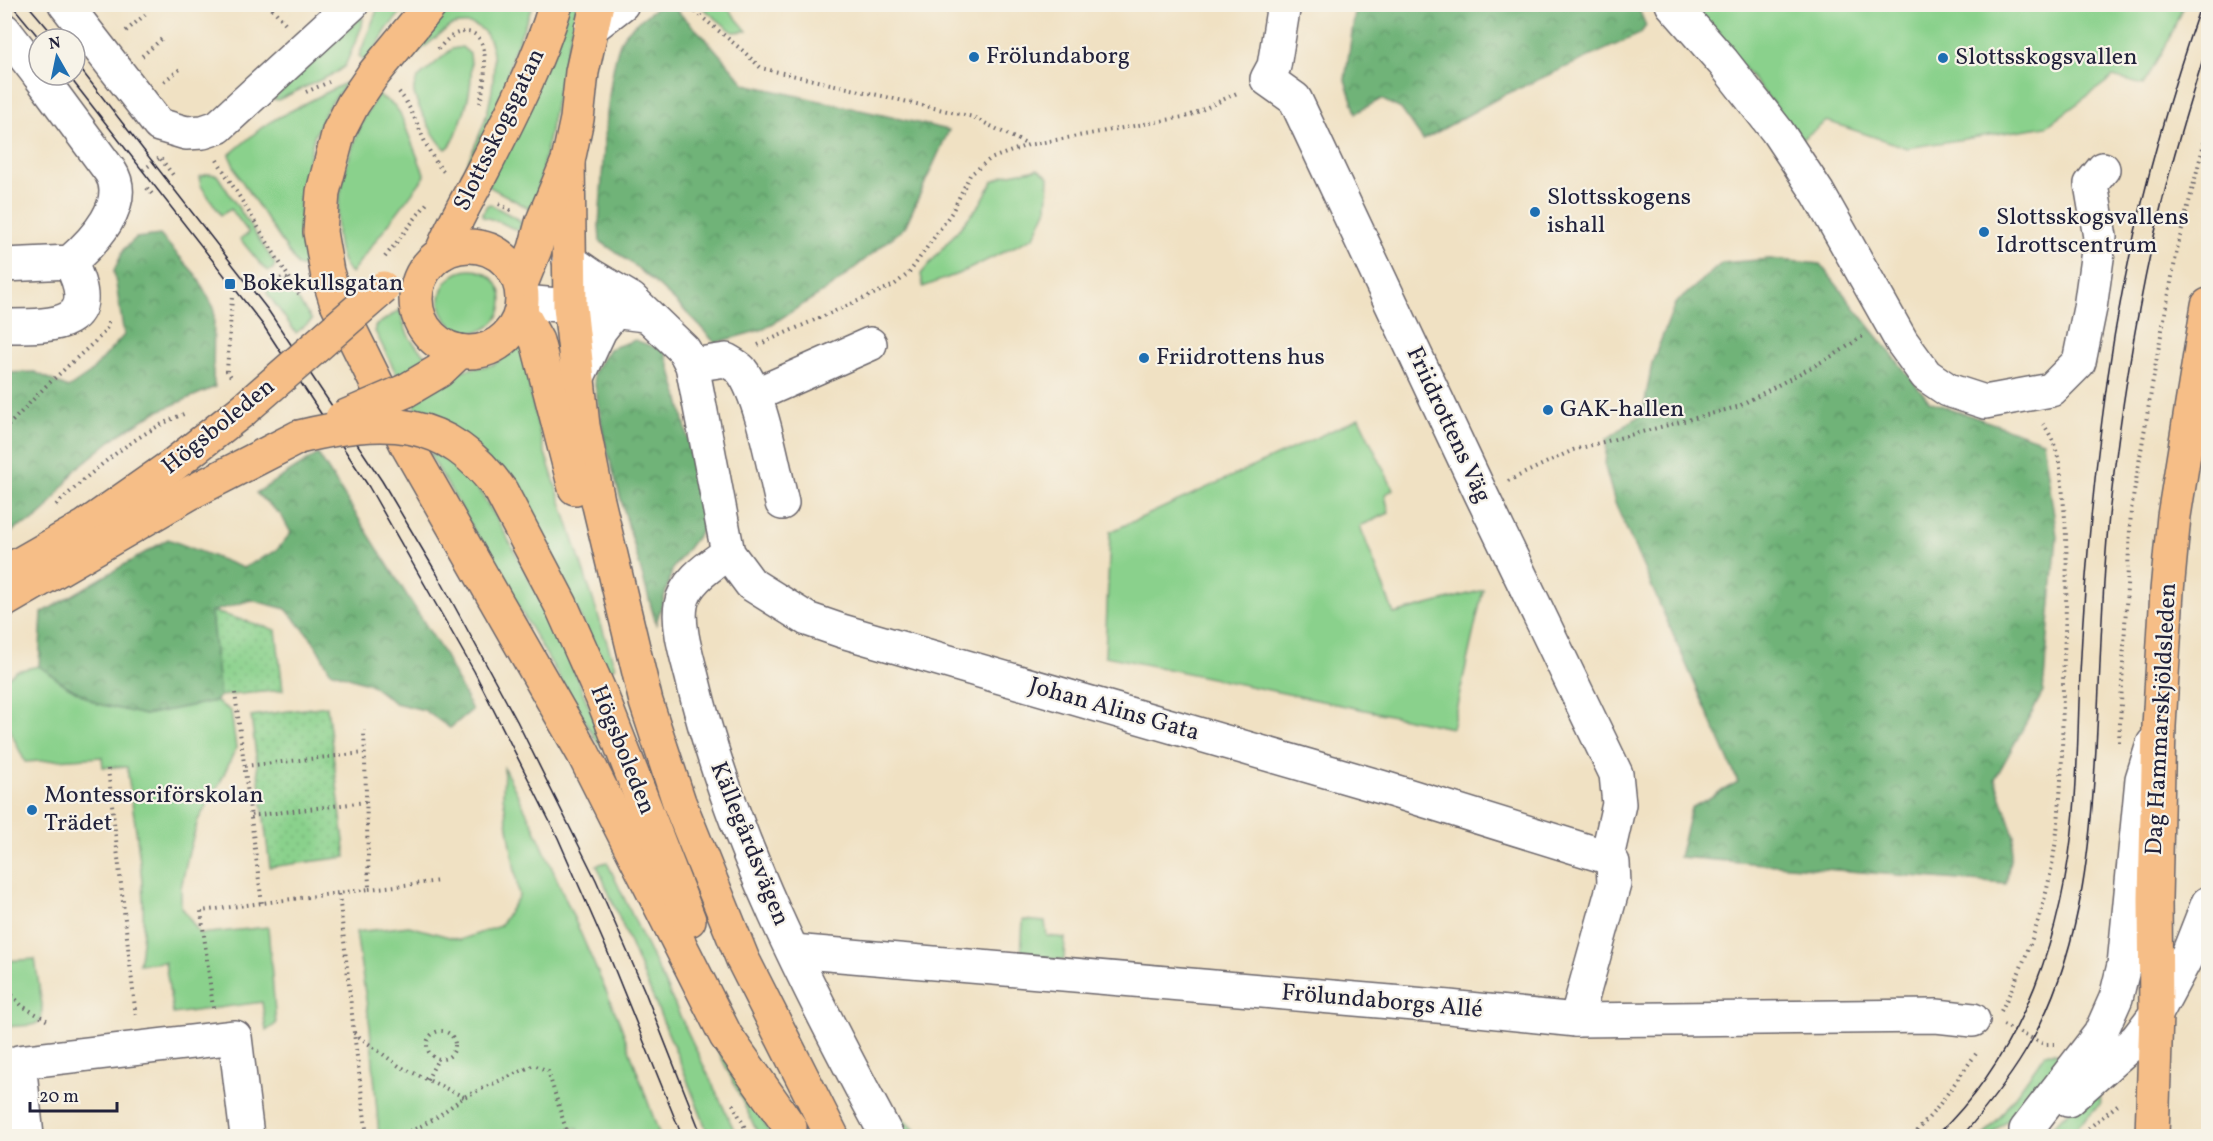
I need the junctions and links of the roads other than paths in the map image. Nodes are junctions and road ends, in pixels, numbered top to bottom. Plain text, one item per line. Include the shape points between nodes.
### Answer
1 (66, 4) edge
2 (352, 4) edge
3 (431, 4) edge
4 (556, 4) edge
5 (622, 4) edge
6 (1284, 4) edge
7 (1672, 4) edge
8 (594, 16) edge
9 (4, 30) edge
10 (27, 60) edge
11 (48, 87) edge
12 (568, 160) junction
13 (2103, 169) dead end
14 (569, 260) junction
15 (70, 262) junction
16 (433, 262) junction
17 (4, 265) edge
18 (521, 300) junction
19 (2208, 305) edge
20 (570, 306) junction
21 (630, 313) junction
22 (4, 326) edge
23 (870, 344) dead end
24 (460, 351) junction
25 (692, 365) junction
26 (578, 377) junction
27 (755, 395) junction
28 (299, 437) junction
29 (782, 503) dead end
30 (728, 553) junction
31 (4, 573) edge
32 (4, 601) edge
33 (2159, 726) junction
34 (679, 802) junction
35 (1607, 857) junction
36 (2208, 903) edge
37 (793, 951) junction
38 (2156, 1014) junction
39 (1576, 1020) junction
40 (1984, 1027) road end
41 (792, 1132) edge
42 (2022, 1133) edge
43 (27, 1137) edge
44 (247, 1137) edge
45 (832, 1137) edge
46 (887, 1137) edge
47 (2152, 1137) edge

1 - 2 street via 159,125 186,133 218,127
3 - 41 main road, Högsboleden via 372,76 339,131 322,192 320,232 336,302 407,445 583,753 726,1036
4 - 16 main road, Slottsskogsgatan via 514,108 454,178 450,230
5 - 8 street
6 - 35 street, Friidrottens Väg via 1274,66 1267,79 1294,99 1616,774 1619,804
7 - 13 street via 1777,131 1818,193 1902,342 1926,375 1948,390 1984,402 2051,390 2079,362 2100,237 2091,184
8 - 12 main road, Slottsskogsgatan
9 - 10 street
11 - 15 street via 116,179 108,216 94,238
12 - 14 main road, Slottsskogsgatan
12 - 18 main road, Slottsskogsgatan via 542,223
14 - 20 main road, Slottsskogsgatan
14 - 21 street, Johan Alins Gata via 631,299
15 - 17 street
15 - 22 street via 80,286 79,311 47,326
16 - 18 main road, Högsboleden via 452,248 479,246 491,250 512,266
16 - 24 main road via 416,293 416,305 422,323 437,341
16 - 31 main road, Högsboleden, bridge via 382,275 242,411 86,526
18 - 20 street
18 - 24 main road via 512,330 498,344 480,351
18 - 34 main road, Högsboleden via 537,341 627,674 653,751
19 - 33 main road, Dag Hammarskjöldsleden via 2174,516
20 - 21 street
20 - 26 main road, Högsboleden
21 - 25 street, Johan Alins Gata via 684,350
21 - 26 street via 600,330
23 - 27 street
24 - 28 main road, Högsboleden, bridge via 439,371 405,391
25 - 27 street via 726,360 739,368
25 - 30 street, Johan Alins Gata
26 - 34 main road, Högsboleden via 600,513 646,702
27 - 29 street
28 - 32 main road, Högsboleden via 190,493
28 - 41 main road, Högsboleden, bridge via 364,424 414,428 456,446 501,491 561,604 694,931
30 - 35 street, Johan Alins Gata via 751,584 807,619
30 - 37 street, Källegårdsvägen via 700,574 686,591 680,606 683,638 707,735 726,791
33 - 38 main road, Dag Hammarskjöldsleden
33 - 42 street via 2142,779 2124,965 2116,998 2100,1034
34 - 45 main road, Högsboleden via 743,960
35 - 39 street via 1613,863 1614,884
36 - 38 street via 2188,954
37 - 39 street, Frölundaborgs Allé
37 - 46 street, Källegårdsvägen
38 - 42 street via 2137,1039 2081,1090
38 - 47 main road, Dag Hammarskjöldsleden
39 - 40 street, Frölundaborgs Allé via 1936,1016
43 - 44 street via 19,1062 235,1037

